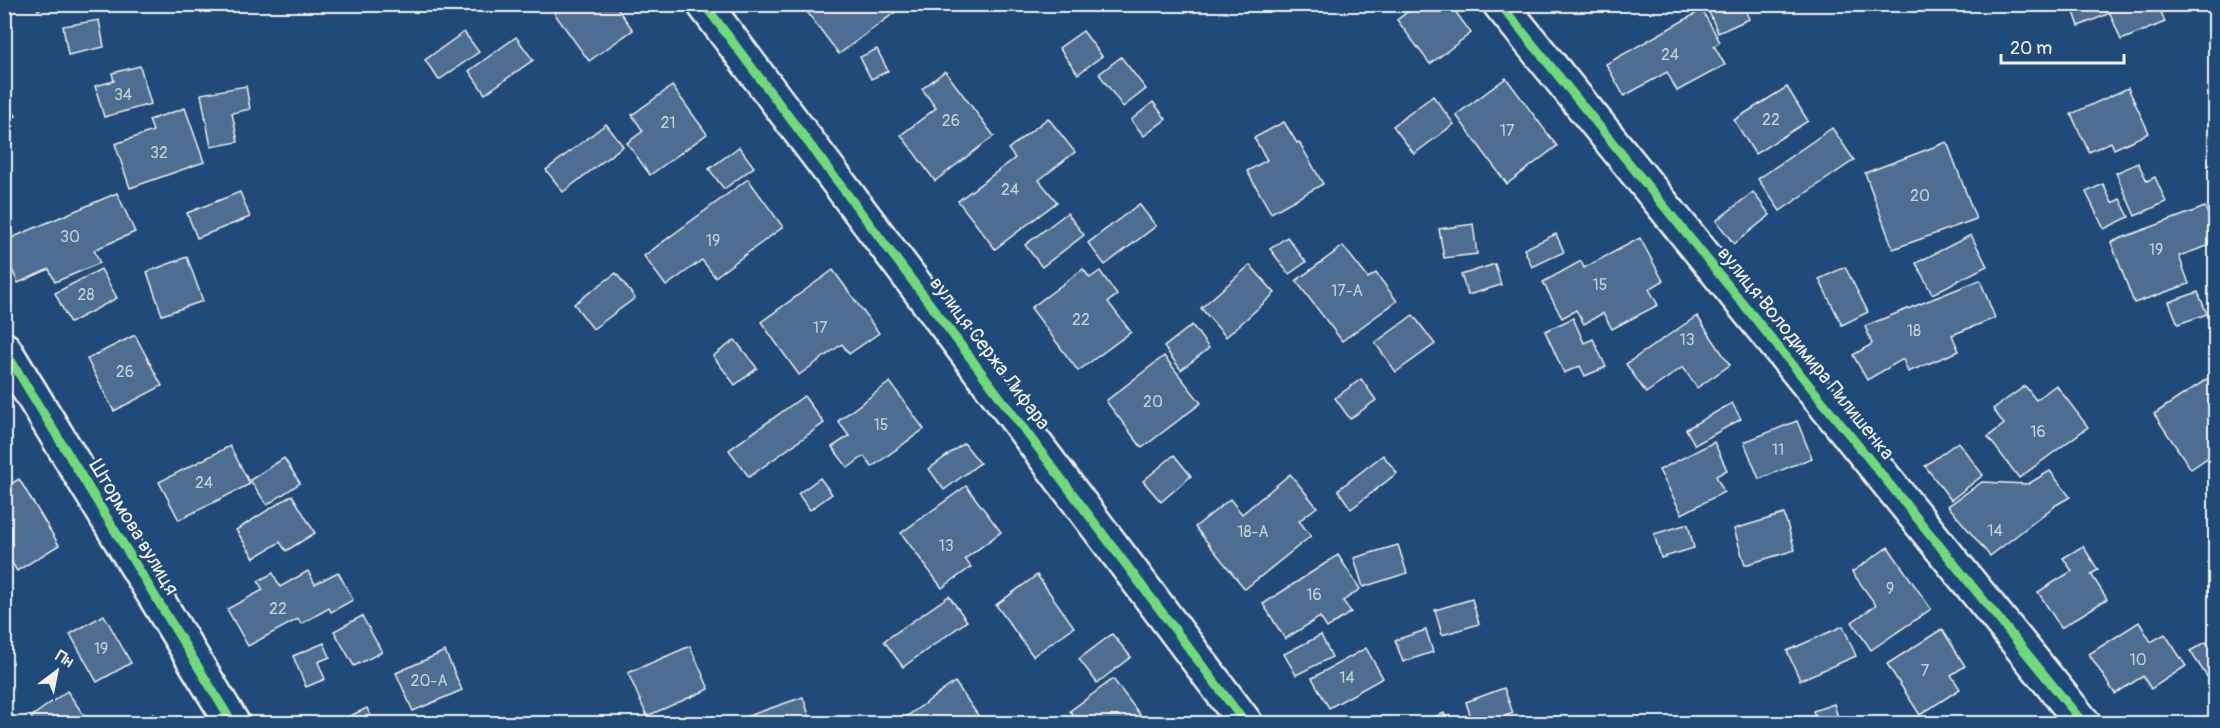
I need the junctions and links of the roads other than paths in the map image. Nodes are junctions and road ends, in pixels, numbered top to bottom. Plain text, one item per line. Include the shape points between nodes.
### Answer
1 (704, 4) edge
2 (1500, 4) edge
3 (4, 349) edge
4 (233, 723) edge
5 (1246, 723) edge
6 (2084, 723) edge

1 - 5 street, вулиця Сержа Лифара
2 - 6 street, вулиця Володимира Пилишенка
3 - 4 street, Штормова вулиця

